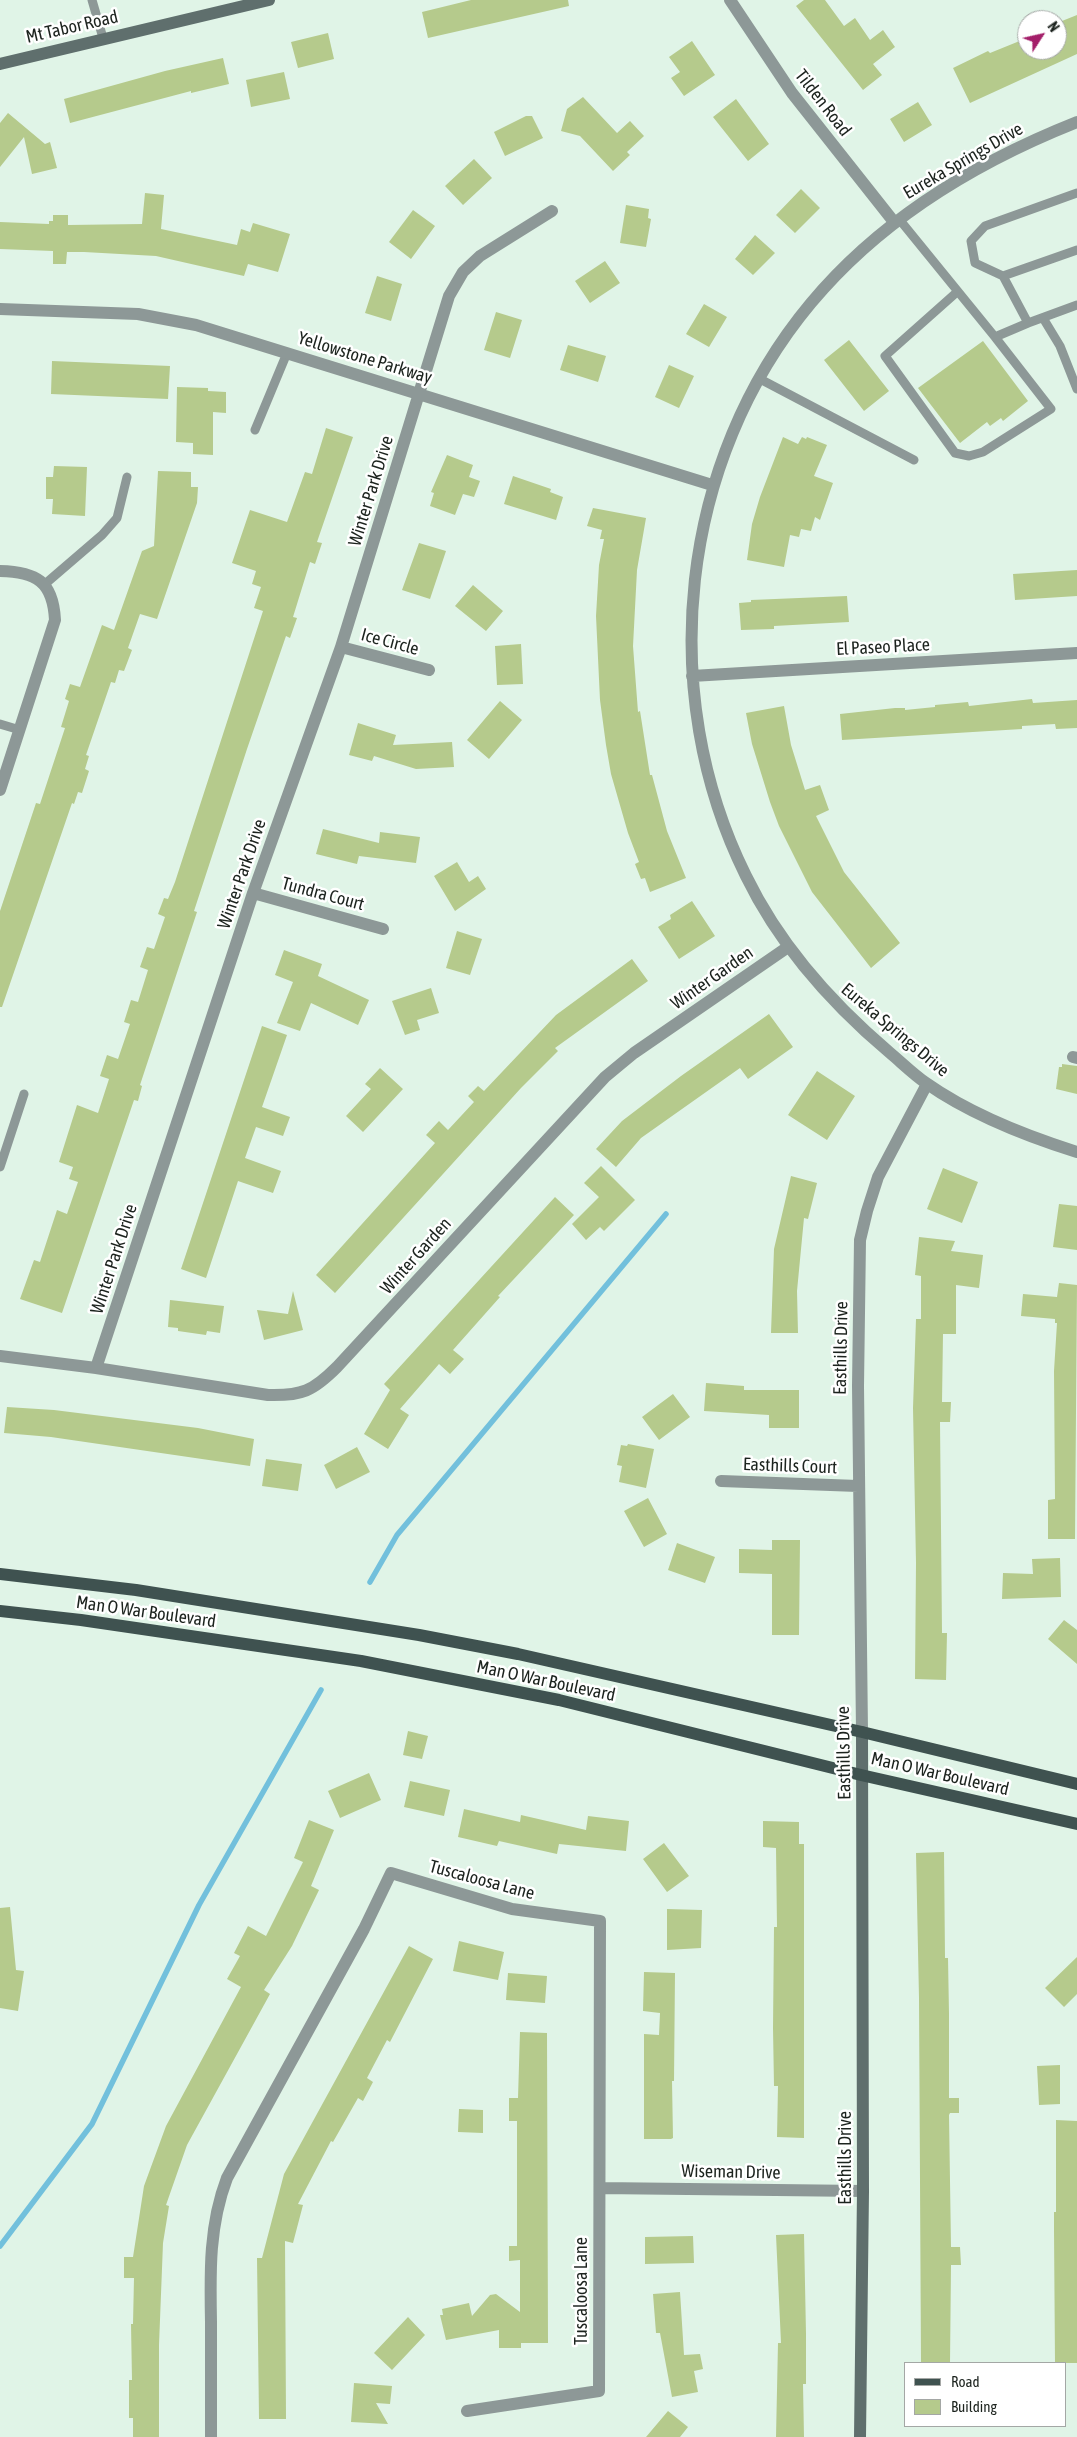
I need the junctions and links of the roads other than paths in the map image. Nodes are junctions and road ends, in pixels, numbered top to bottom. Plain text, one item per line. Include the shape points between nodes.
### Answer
1 (92, 0) edge
2 (269, 0) edge
3 (730, 0) edge
4 (103, 38) junction
5 (0, 64) edge
6 (1077, 122) edge
7 (1077, 193) edge
8 (552, 211) dead end
9 (897, 220) junction
10 (1077, 250) edge
11 (1003, 276) junction
12 (957, 292) junction
13 (1077, 305) edge
14 (0, 308) edge
15 (1043, 318) junction
16 (1028, 323) junction
17 (995, 337) junction
18 (287, 353) junction
19 (760, 379) junction
20 (1077, 389) edge
21 (419, 393) junction
22 (255, 430) dead end
23 (914, 460) dead end
24 (127, 477) dead end
25 (712, 485) junction
26 (0, 571) edge
27 (45, 584) junction
28 (341, 647) junction
29 (1077, 653) edge
30 (429, 670) dead end
31 (692, 676) junction
32 (0, 724) edge
33 (20, 730) junction
34 (0, 790) edge
35 (253, 893) junction
36 (383, 929) dead end
37 (788, 947) junction
38 (927, 1084) junction
39 (24, 1094) dead end
40 (4, 1141) edge
41 (1077, 1152) edge
42 (0, 1167) edge
43 (0, 1356) edge
44 (96, 1368) junction
45 (721, 1481) dead end
46 (858, 1486) junction
47 (0, 1574) edge
48 (0, 1611) edge
49 (862, 1732) junction
50 (861, 1775) junction
51 (1077, 1784) edge
52 (1077, 1824) edge
53 (600, 2188) junction
54 (863, 2191) junction
55 (467, 2411) dead end
56 (211, 2437) edge
57 (860, 2437) edge

1 - 4 lane
2 - 4 street, Mt Tabor Road
3 - 9 street, Tilden Road via 792,93
4 - 5 street, Mt Tabor Road
6 - 9 street, Eureka Springs Drive via 1005,154 933,194
7 - 11 lane via 985,226 970,241 975,263
8 - 21 street, Winter Park Drive via 501,242 463,272 449,296
9 - 12 lane
9 - 19 street, Eureka Springs Drive via 843,268 810,304
10 - 11 lane
11 - 16 lane
12 - 17 lane
12 - 17 lane via 885,356 955,453 970,456 983,452 1051,409
13 - 15 lane
14 - 18 street, Yellowstone Parkway via 165,318
15 - 16 lane
15 - 20 lane via 1060,346
16 - 17 lane
18 - 21 street, Yellowstone Parkway
18 - 22 lane
19 - 23 lane
19 - 25 street, Eureka Springs Drive via 735,428
21 - 25 street, Yellowstone Parkway
21 - 28 street, Winter Park Drive
24 - 27 lane via 117,518
25 - 31 street, Eureka Springs Drive via 692,598
26 - 27 street via 29,574
27 - 33 street via 54,607 55,620
28 - 30 street, Ice Circle
28 - 35 street, Winter Park Drive
29 - 31 street, El Paseo Place
31 - 37 street, Eureka Springs Drive via 704,758 720,814 746,878
32 - 33 lane
33 - 34 street
35 - 36 street, Tundra Court
35 - 44 street, Winter Park Drive
37 - 38 street, Eureka Springs Drive via 855,1024
37 - 44 street, Winter Garden via 634,1053 605,1077 337,1368 308,1392 268,1396
38 - 41 street, Eureka Springs Drive via 1006,1126
38 - 46 street, Easthills Drive via 878,1177 860,1240
39 - 40 lane
40 - 42 lane
43 - 44 street, Winter Garden
45 - 46 street, Easthills Court
46 - 49 street, Easthills Drive
47 - 49 main road, Man O War Boulevard via 136,1590 409,1633 518,1654
48 - 50 main road, Man O War Boulevard via 361,1661 559,1700
49 - 50 street, Easthills Drive
49 - 51 main road, Man O War Boulevard
50 - 52 main road, Man O War Boulevard
50 - 54 street, Easthills Drive
53 - 54 street, Wiseman Drive
53 - 55 street, Tuscaloosa Lane via 599,2391
53 - 56 street, Tuscaloosa Lane via 600,1921 512,1909 391,1872 364,1928 227,2178 219,2199 210,2256
54 - 57 street, Easthills Drive

